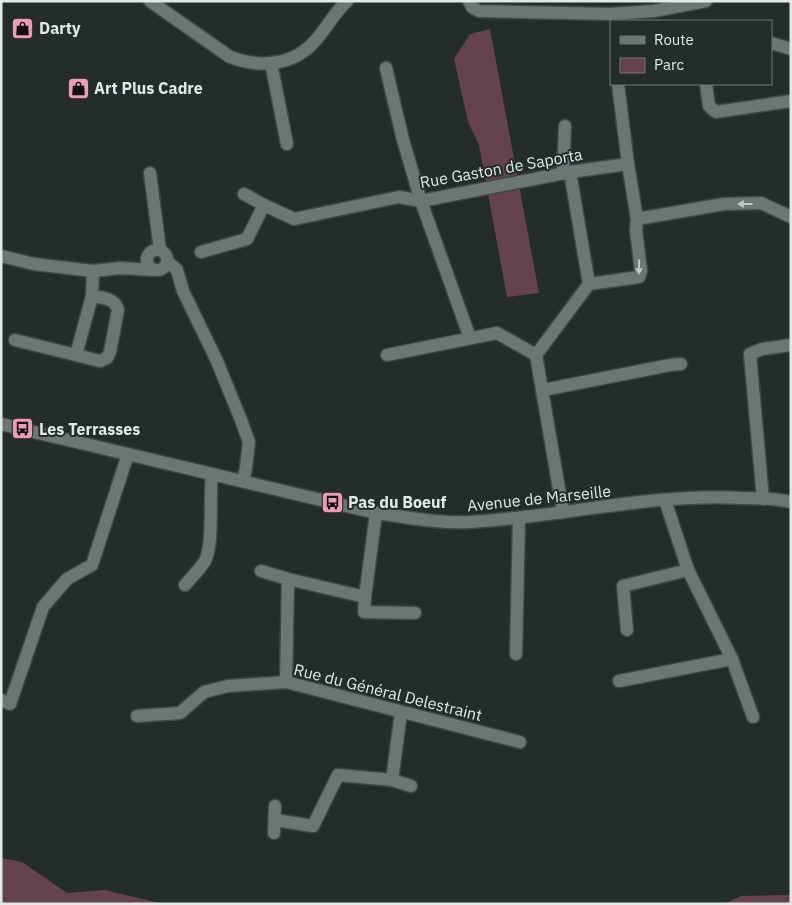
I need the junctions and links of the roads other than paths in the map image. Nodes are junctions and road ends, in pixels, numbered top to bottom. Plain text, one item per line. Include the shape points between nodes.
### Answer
1 (150, 1) edge
2 (347, 1) edge
3 (706, 1) edge
4 (471, 4) edge
5 (610, 18) edge
6 (772, 43) edge
7 (791, 49) edge
8 (271, 63) junction
9 (386, 68) dead end
10 (618, 85) edge
11 (706, 85) edge
12 (791, 102) edge
13 (564, 126) dead end
14 (287, 144) dead end
15 (628, 164) junction
16 (150, 173) dead end
17 (567, 173) junction
18 (244, 194) dead end
19 (421, 201) junction
20 (264, 205) junction
21 (791, 217) edge
22 (637, 219) junction
23 (201, 252) dead end
24 (1, 256) edge
25 (160, 263) junction
26 (120, 268) junction
27 (93, 271) junction
28 (589, 284) junction
29 (92, 296) junction
30 (470, 338) junction
31 (15, 340) dead end
32 (791, 345) edge
33 (387, 355) dead end
34 (536, 355) junction
35 (76, 356) junction
36 (681, 364) dead end
37 (543, 390) junction
38 (1, 424) edge
39 (128, 454) junction
40 (212, 474) junction
41 (243, 481) junction
42 (763, 499) junction
43 (665, 500) junction
44 (791, 502) edge
45 (563, 512) junction
46 (376, 513) junction
47 (519, 518) junction
48 (688, 570) junction
49 (261, 571) dead end
50 (288, 579) junction
51 (185, 585) dead end
52 (364, 596) junction
53 (415, 613) dead end
54 (627, 630) dead end
55 (516, 654) dead end
56 (732, 659) junction
57 (619, 681) dead end
58 (286, 682) junction
59 (1, 700) edge
60 (402, 712) junction
61 (137, 716) dead end
62 (753, 718) dead end
63 (520, 742) dead end
64 (392, 780) junction
65 (412, 786) dead end
66 (276, 806) dead end

1 - 8 street via 230,57 258,64
2 - 8 street via 307,49 284,62
3 - 5 street
4 - 5 street via 479,10
6 - 7 street
8 - 14 street
9 - 19 street
10 - 15 street
11 - 12 street via 709,106 716,112
13 - 17 street
15 - 17 street, Rue Gaston de Saporta
15 - 22 street
16 - 25 street
17 - 19 street, Rue Gaston de Saporta
17 - 28 street
18 - 20 street, Rue Gaston de Saporta
19 - 20 street, Rue Gaston de Saporta via 399,197 294,218
19 - 30 street
20 - 23 street via 247,240
21 -> 22 street via 761,204 724,204
22 -> 28 street via 639,277
24 - 27 street via 34,264
25 - 26 street
25 - 26 street via 155,250 147,257
25 - 41 street via 177,270 183,291 244,427 248,442
26 - 27 street
27 - 29 street
28 - 34 street
29 - 35 street
29 - 35 street via 111,300 118,310 110,352 100,362
30 - 33 street
30 - 34 street via 497,333
31 - 35 street
32 - 42 street via 750,354
34 - 37 street
36 - 37 street
37 - 45 street
38 - 39 street, Avenue de Marseille
39 - 40 street, Avenue de Marseille
39 - 59 street via 92,565 67,579 43,607 10,704
40 - 41 street, Avenue de Marseille
40 - 51 street via 209,544 205,560
41 - 46 street, Avenue de Marseille
42 - 43 street, Avenue de Marseille via 706,496
42 - 44 street, Avenue de Marseille
43 - 45 street, Avenue de Marseille
43 - 48 street
45 - 47 street, Avenue de Marseille
46 - 47 street, Avenue de Marseille via 468,522
46 - 52 street
47 - 55 street
48 - 54 street via 622,586
48 - 56 street
49 - 50 street
50 - 52 street
50 - 58 street
52 - 53 street via 364,612
56 - 57 street
56 - 62 street
58 - 60 street, Rue du Général Delestraint
58 - 61 street, Rue du Général Delestraint via 228,686 204,692 180,713
60 - 63 street, Rue du Général Delestraint
60 - 64 street
64 - 65 street
64 - 66 street via 338,775 314,826 274,827

